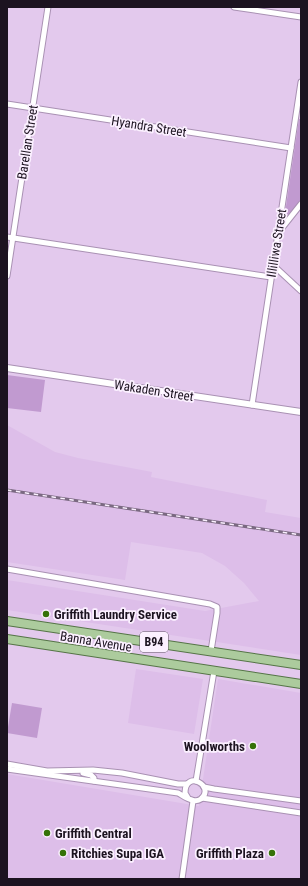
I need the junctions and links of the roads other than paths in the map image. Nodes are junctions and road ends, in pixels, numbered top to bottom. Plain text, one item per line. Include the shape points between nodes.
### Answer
1 (48, 7) edge
2 (234, 7) edge
3 (301, 17) edge
4 (301, 82) edge
5 (7, 104) edge
6 (32, 108) junction
7 (299, 114) edge
8 (291, 148) junction
9 (301, 204) edge
10 (278, 233) junction
11 (10, 237) edge
12 (273, 265) junction
13 (7, 276) edge
14 (271, 277) junction
15 (301, 291) edge
16 (7, 368) edge
17 (252, 405) junction
18 (301, 412) edge
19 (7, 569) edge
20 (7, 621) edge
21 (7, 639) edge
22 (211, 651) junction
23 (301, 665) edge
24 (214, 671) junction
25 (301, 684) edge
26 (7, 764) edge
27 (7, 769) edge
28 (59, 770) junction
29 (94, 781) junction
30 (196, 781) junction
31 (188, 784) junction
32 (204, 786) junction
33 (202, 798) junction
34 (190, 799) junction
35 (301, 801) edge
36 (301, 813) edge
37 (182, 879) edge

1 - 6 street, Barellan Street
2 - 3 street
4 - 7 street, Illilliwa Street
5 - 6 street, Hyandra Street
6 - 8 street, Hyandra Street
6 - 11 street, Barellan Street
7 - 8 street, Illilliwa Street
8 - 10 street, Illilliwa Street
9 - 10 street
10 - 12 street, Illilliwa Street
11 - 13 street, Barellan Street
11 - 14 street
12 - 14 street, Illilliwa Street
12 - 15 street
14 - 17 street, Illilliwa Street
16 - 17 street, Wakaden Street
17 - 18 street, Wakaden Street
19 - 22 street via 210,604 217,607
20 - 22 main road, Banna Avenue / B94
21 - 24 main road, Banna Avenue / B94
22 - 23 main road, Banna Avenue / B94
24 - 25 main road, Banna Avenue / B94
24 - 30 street
26 - 28 street
27 - 29 street
28 - 29 street via 91,774
28 - 31 street via 122,773
29 - 34 street via 178,793
30 - 31 street
30 - 32 street
31 - 34 street via 185,792
32 - 33 street via 205,793
32 - 35 street
33 - 34 street
33 - 36 street
34 - 37 street

